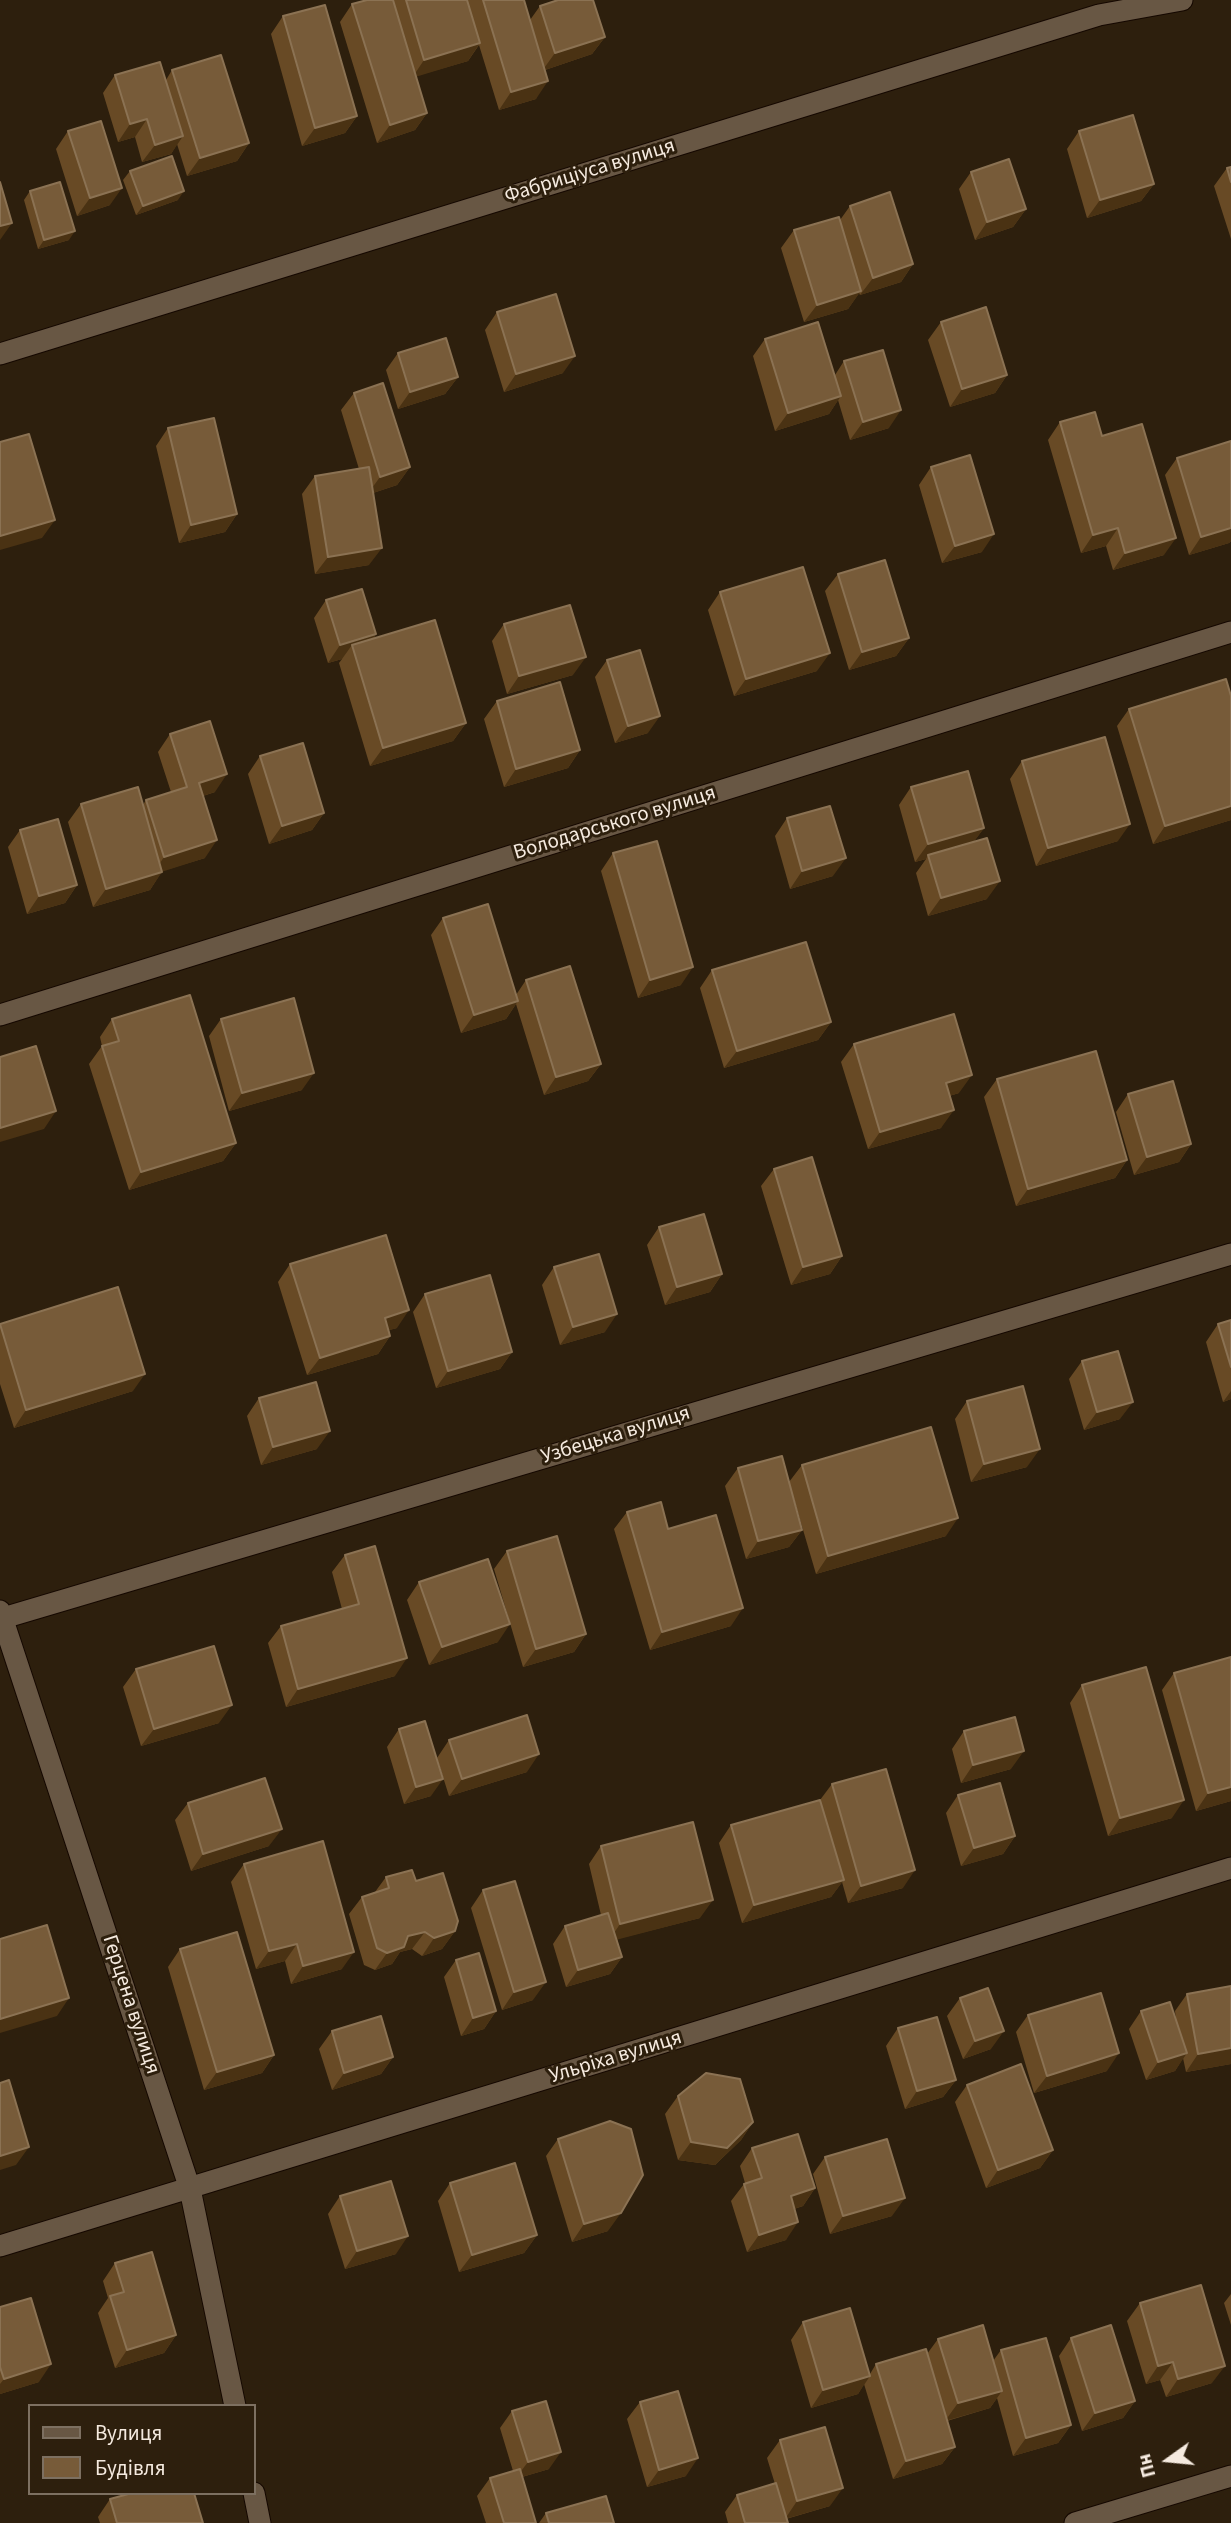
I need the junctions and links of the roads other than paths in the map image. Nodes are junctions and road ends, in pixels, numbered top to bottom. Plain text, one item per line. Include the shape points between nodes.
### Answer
1 (1182, 0) edge
2 (0, 354) edge
3 (1231, 632) edge
4 (0, 1015) edge
5 (1231, 1254) edge
6 (2, 1616) edge
7 (1231, 1868) edge
8 (190, 2189) junction
9 (0, 2246) edge
10 (236, 2404) edge
11 (1231, 2476) edge
12 (254, 2495) edge
13 (260, 2523) edge
14 (1075, 2523) edge

1 - 2 street, Фабриціуса вулиця via 1099,15
3 - 4 street, Володарського вулиця
5 - 6 street, Узбецька вулиця
6 - 8 street, Герцена вулиця
7 - 8 street, Ульріха вулиця
8 - 9 street, Ульріха вулиця
8 - 10 street, Герцена вулиця
11 - 14 street
12 - 13 street

